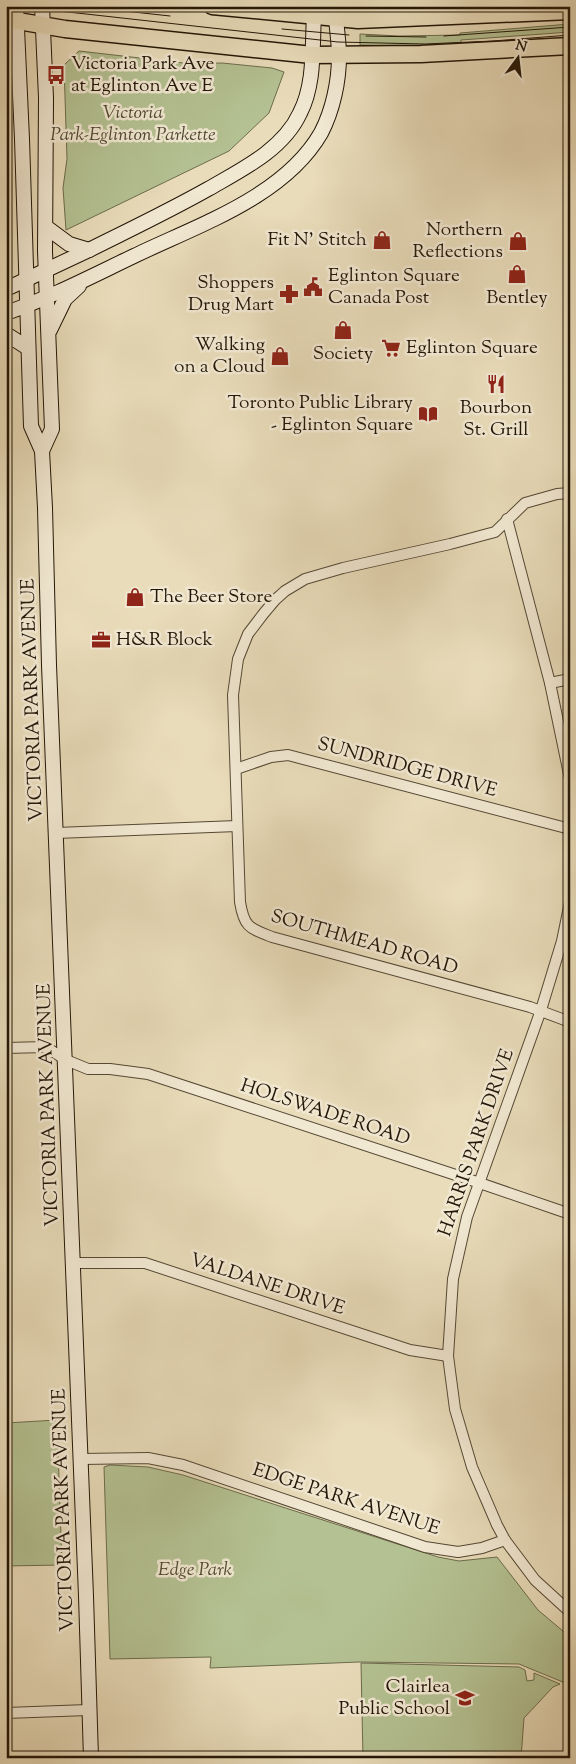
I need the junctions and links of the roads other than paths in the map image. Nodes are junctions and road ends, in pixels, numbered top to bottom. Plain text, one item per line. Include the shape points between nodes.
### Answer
1 (42, 6) edge
2 (212, 6) edge
3 (570, 11) edge
4 (13, 15) edge
5 (314, 16) junction
6 (336, 18) junction
7 (43, 26) junction
8 (570, 46) edge
9 (312, 55) junction
10 (339, 56) junction
11 (46, 227) junction
12 (89, 250) junction
13 (47, 270) junction
14 (89, 277) junction
15 (26, 279) junction
16 (6, 289) edge
17 (48, 296) junction
18 (27, 305) junction
19 (6, 313) edge
20 (6, 334) edge
21 (48, 334) junction
22 (28, 348) junction
23 (42, 451) junction
24 (570, 493) edge
25 (508, 519) junction
26 (570, 679) edge
27 (550, 683) junction
28 (236, 769) junction
29 (570, 779) edge
30 (237, 826) junction
31 (570, 829) edge
32 (56, 833) junction
33 (570, 902) edge
34 (541, 1010) junction
35 (570, 1022) edge
36 (6, 1048) edge
37 (66, 1060) junction
38 (480, 1183) junction
39 (570, 1214) edge
40 (74, 1263) junction
41 (448, 1356) junction
42 (81, 1459) junction
43 (505, 1540) junction
44 (570, 1612) edge
45 (88, 1710) junction
46 (6, 1713) edge
47 (91, 1758) edge

1 - 7 main road, VICTORIA PARK AVENUE
2 - 5 main road
3 - 6 main road via 358,20
4 - 7 main road
4 - 15 main road, VICTORIA PARK AVENUE via 22,138
5 - 6 main road
5 - 9 main road
6 - 10 main road
7 - 9 main road
7 - 11 main road, VICTORIA PARK AVENUE
8 - 10 main road
9 - 10 main road
9 - 12 main road via 301,112 291,129 273,147 240,171 182,204
10 - 14 main road via 336,88 326,124 314,144 290,171 264,191 223,214
11 - 12 main road via 70,244
11 - 13 main road, VICTORIA PARK AVENUE
12 - 13 main road
13 - 15 main road
13 - 17 main road, VICTORIA PARK AVENUE
14 - 17 main road
14 - 21 main road via 65,299
15 - 16 main road
15 - 18 main road, VICTORIA PARK AVENUE
17 - 18 main road
17 - 21 main road, VICTORIA PARK AVENUE
18 - 19 main road
18 - 22 main road, VICTORIA PARK AVENUE
20 - 22 main road
21 - 23 main road, VICTORIA PARK AVENUE via 52,429
22 - 23 main road, VICTORIA PARK AVENUE via 31,426
23 - 32 main road, VICTORIA PARK AVENUE
24 - 25 street, SOUTHMEAD ROAD via 525,503
25 - 27 street
25 - 28 street, SOUTHMEAD ROAD via 495,532 305,579 275,600 248,634 238,660 233,694
26 - 27 street
27 - 29 street
28 - 30 street, SOUTHMEAD ROAD
28 - 31 street, SUNDRIDGE DRIVE via 288,755
30 - 32 street
30 - 34 street, SOUTHMEAD ROAD via 240,902 243,918 254,930
32 - 37 main road, VICTORIA PARK AVENUE
33 - 34 street, HARRIS PARK DRIVE
34 - 35 street, SOUTHMEAD ROAD
34 - 38 street, HARRIS PARK DRIVE
36 - 37 street, HOLSWADE ROAD via 46,1047
37 - 38 street, HOLSWADE ROAD via 88,1069 148,1074
37 - 40 main road, VICTORIA PARK AVENUE
38 - 39 street, HOLSWADE ROAD
38 - 41 street, HARRIS PARK DRIVE via 467,1217 453,1279
40 - 41 street, VALDANE DRIVE via 144,1263 410,1350
40 - 42 main road, VICTORIA PARK AVENUE
41 - 43 street, HARRIS PARK DRIVE via 455,1409 472,1467
42 - 43 street, EDGE PARK AVENUE via 148,1458 183,1465 424,1547 458,1552
42 - 45 main road, VICTORIA PARK AVENUE
43 - 44 street via 535,1580
45 - 46 street
45 - 47 main road, VICTORIA PARK AVENUE

